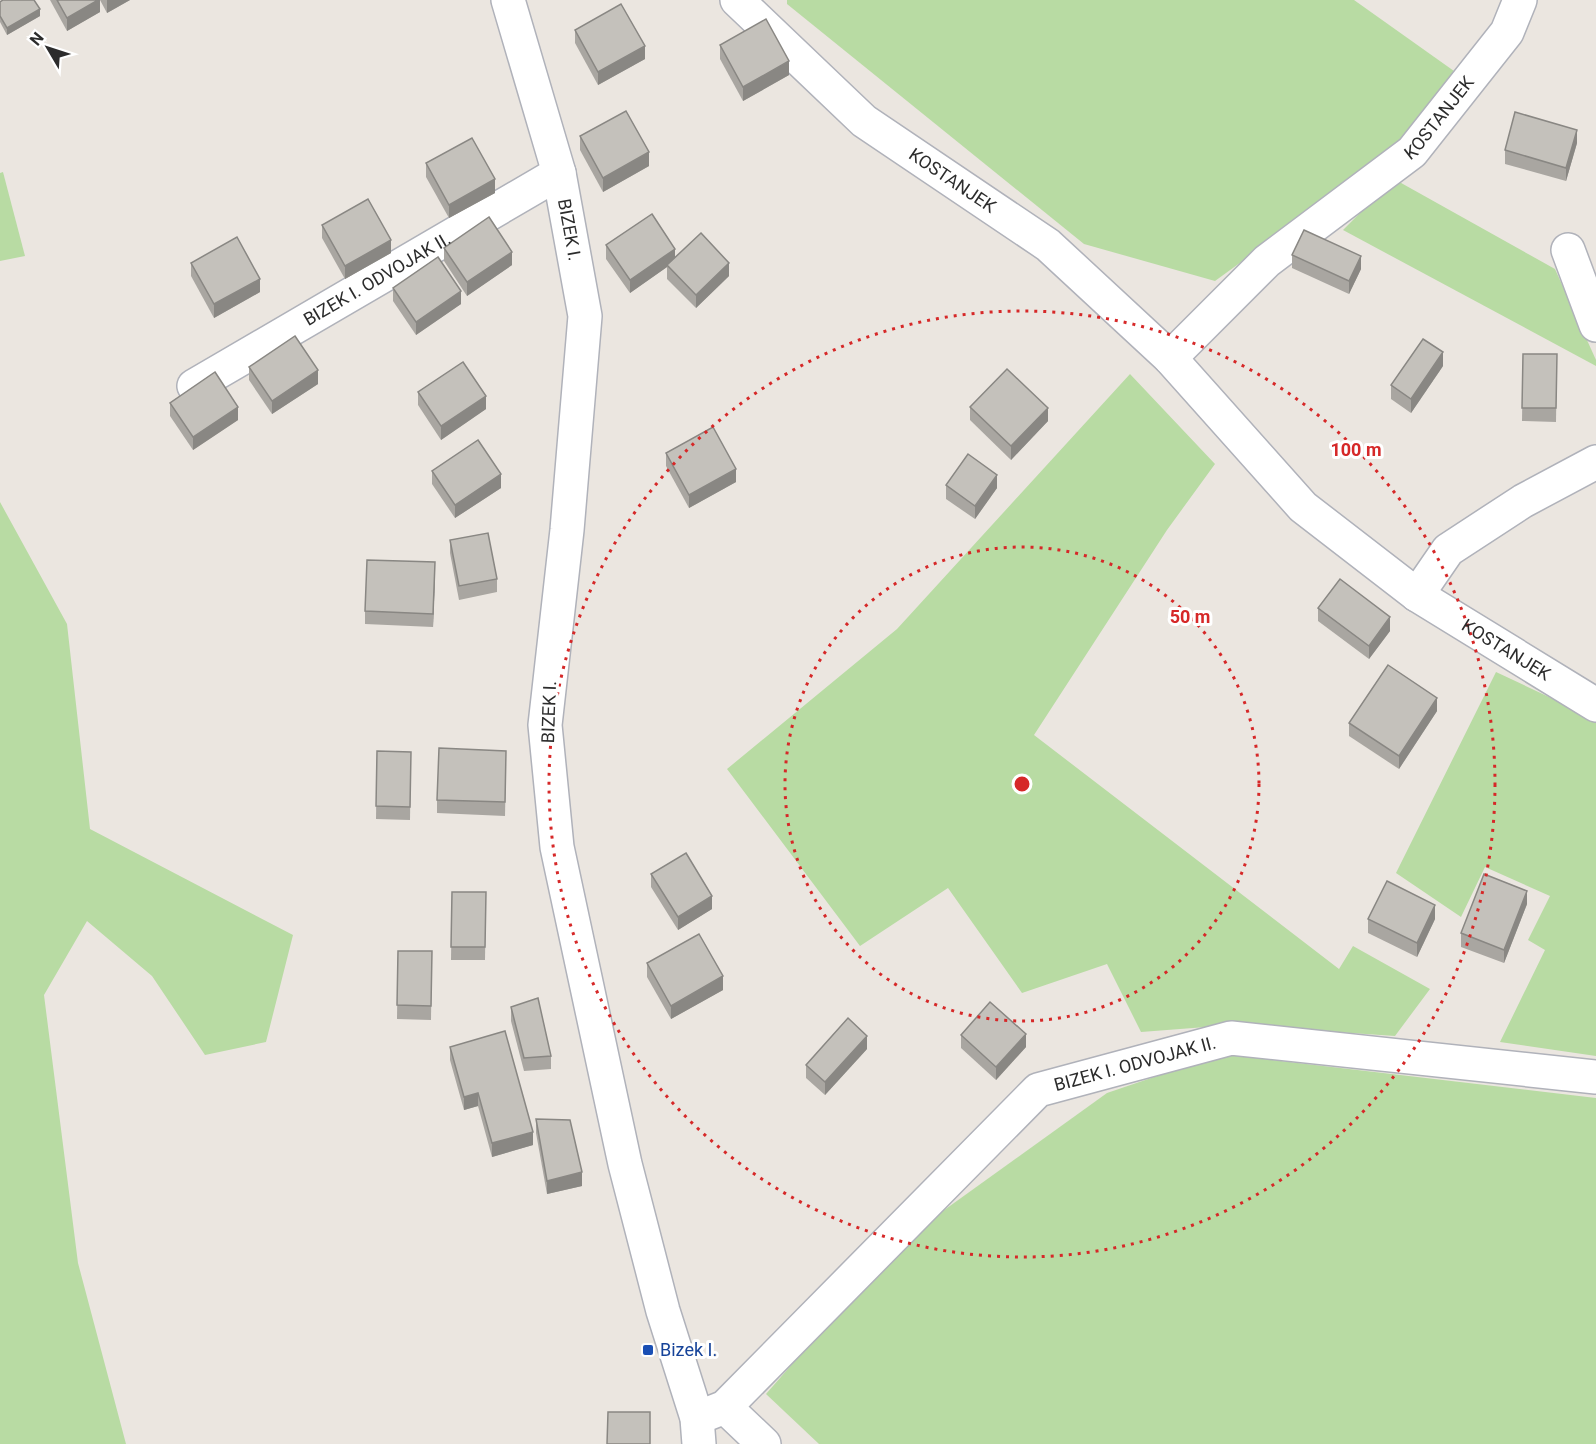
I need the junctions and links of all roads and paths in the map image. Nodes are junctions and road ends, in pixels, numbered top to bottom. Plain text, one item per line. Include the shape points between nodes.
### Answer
1 (508, 0) edge
2 (737, 0) edge
3 (1520, 0) edge
4 (559, 172) junction
5 (1568, 249) dead end
6 (1596, 325) edge
7 (1170, 358) junction
8 (194, 386) edge
9 (1596, 462) edge
10 (1417, 595) junction
11 (1596, 705) edge
12 (1596, 1077) edge
13 (707, 1423) edge
14 (764, 1444) edge

1 - 4 street, BIZEK I.
2 - 7 street, KOSTANJEK via 864,121 1048,245
3 - 7 street, KOSTANJEK via 1507,32 1412,152 1267,261
4 - 8 street, BIZEK I. ODVOJAK II.
4 - 13 street, BIZEK I. via 585,316 545,725 557,847 625,1164 663,1311
5 - 6 street
7 - 10 street, KOSTANJEK via 1303,507
9 - 10 street via 1523,501 1448,550
10 - 11 street, KOSTANJEK
12 - 13 street, BIZEK I. ODVOJAK II. via 1231,1038 1038,1090
13 - 14 street

